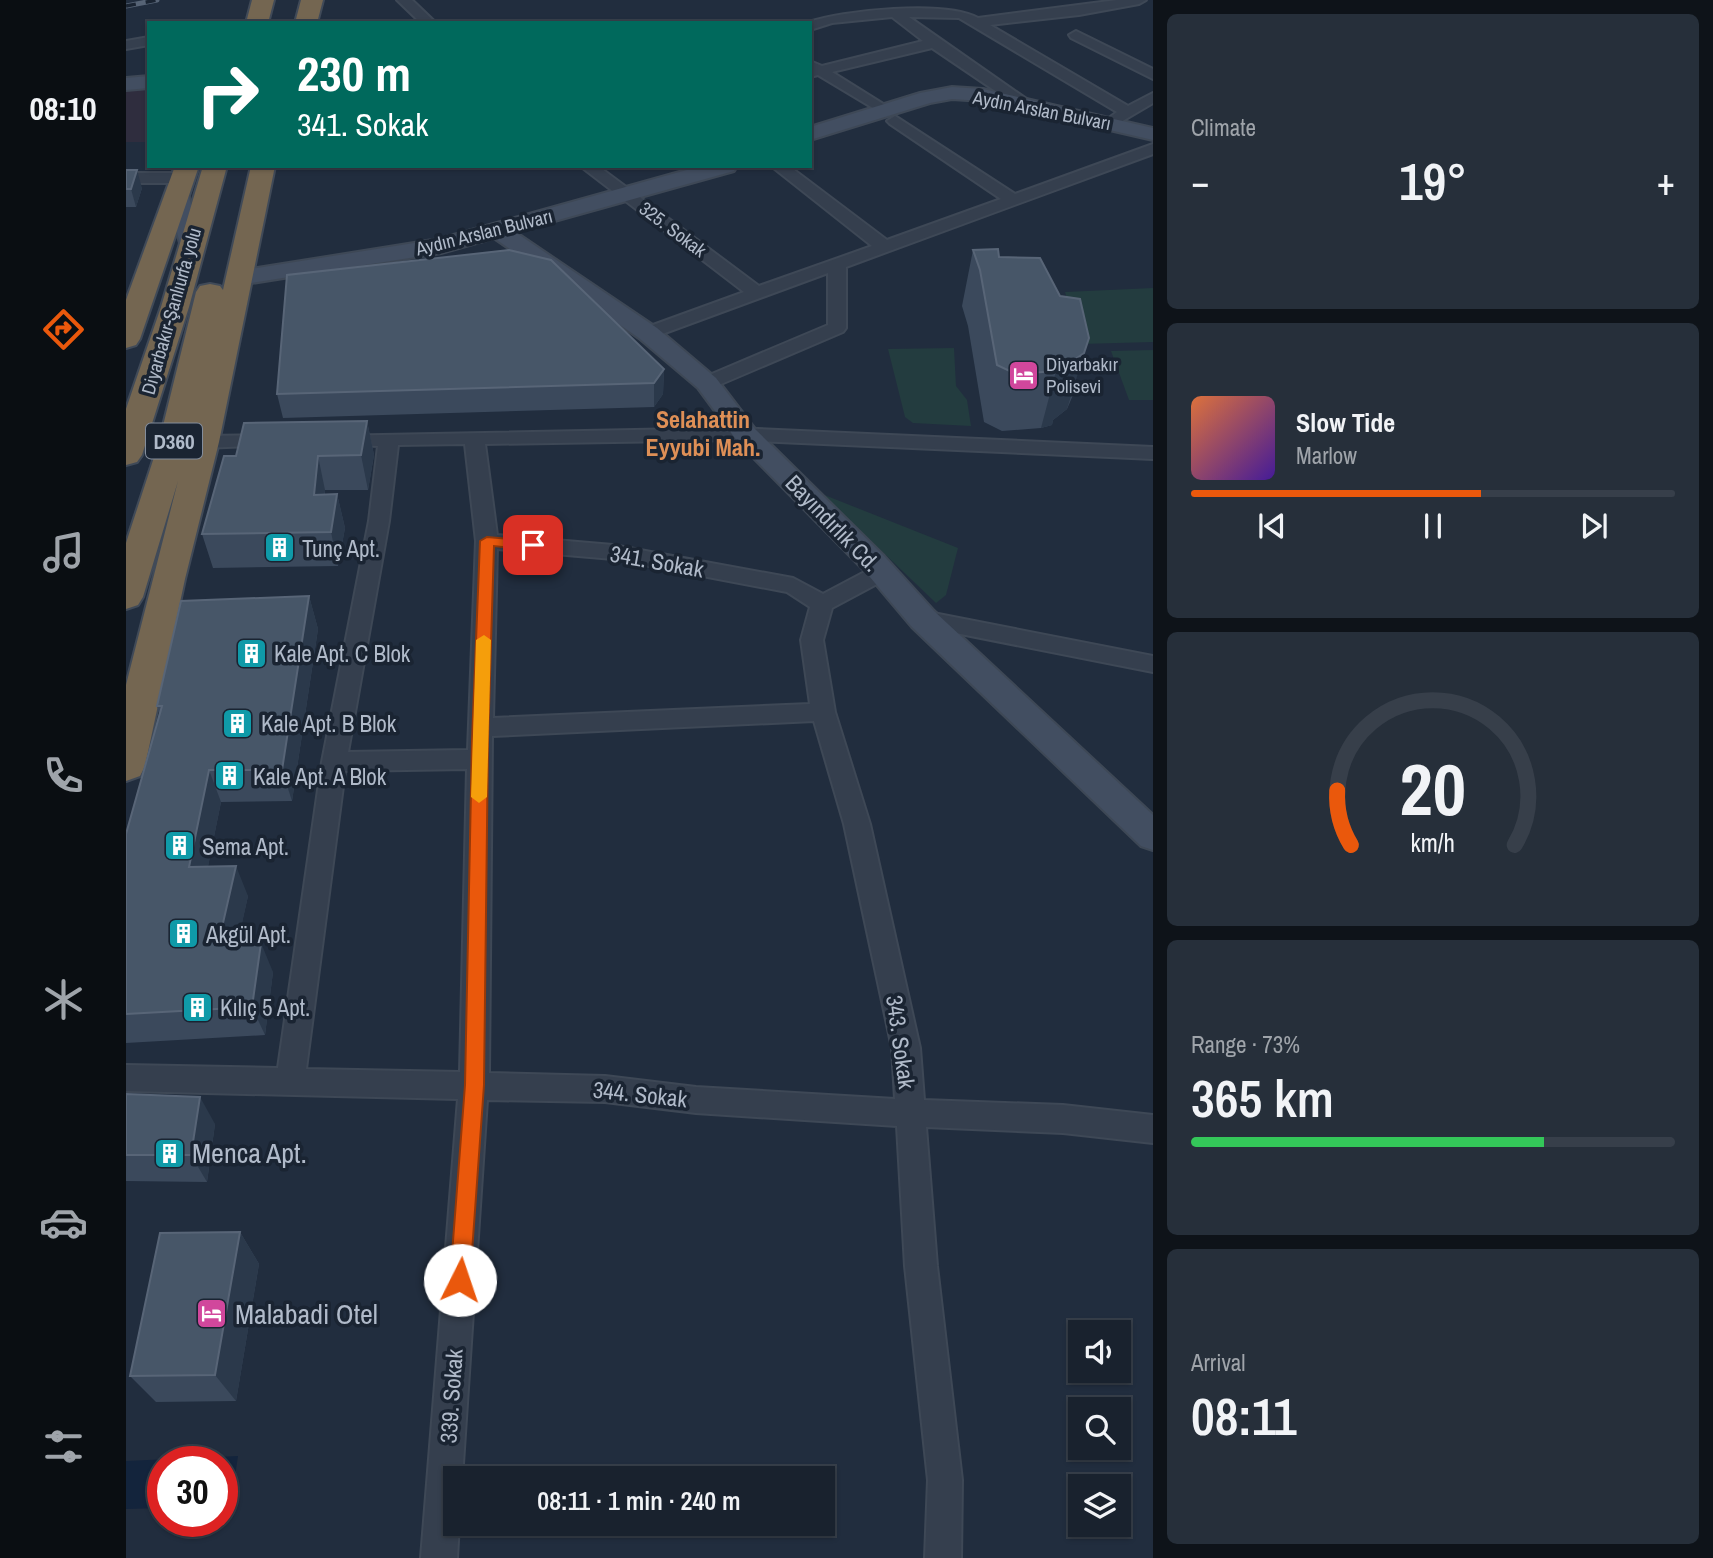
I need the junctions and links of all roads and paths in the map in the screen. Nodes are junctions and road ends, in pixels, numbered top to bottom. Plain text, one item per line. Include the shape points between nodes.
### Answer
1 (263, 0) edge
2 (313, 0) edge
3 (404, 0) edge
4 (1139, 0) edge
5 (895, 13) junction
6 (258, 21) edge
7 (307, 21) edge
8 (427, 21) edge
9 (975, 22) junction
10 (812, 25) edge
11 (1076, 35) dead end
12 (147, 41) edge
13 (934, 43) junction
14 (126, 45) edge
15 (813, 70) edge
16 (1153, 75) edge
17 (147, 82) edge
18 (126, 84) edge
19 (1153, 97) edge
20 (1030, 107) junction
21 (889, 116) junction
22 (1118, 117) junction
23 (812, 134) edge
24 (1153, 134) edge
25 (812, 145) edge
26 (1153, 148) edge
27 (214, 168) edge
28 (591, 168) edge
29 (719, 168) edge
30 (782, 168) edge
31 (255, 172) edge
32 (126, 178) edge
33 (183, 179) edge
34 (628, 195) junction
35 (1012, 199) junction
36 (498, 231) junction
37 (191, 243) junction
38 (882, 246) junction
39 (837, 262) junction
40 (225, 280) junction
41 (757, 293) junction
42 (648, 333) junction
43 (126, 339) edge
44 (707, 383) junction
45 (746, 435) junction
46 (474, 437) junction
47 (312, 440) edge
48 (389, 440) junction
49 (286, 441) edge
50 (204, 442) junction
51 (1153, 453) edge
52 (126, 455) edge
53 (487, 541) junction
54 (882, 572) junction
55 (126, 597) edge
56 (822, 604) junction
57 (923, 619) junction
58 (1153, 664) edge
59 (823, 712) junction
60 (132, 724) edge
61 (481, 728) junction
62 (480, 759) junction
63 (334, 762) junction
64 (126, 766) edge
65 (1153, 836) edge
66 (126, 1078) edge
67 (290, 1083) junction
68 (474, 1085) junction
69 (910, 1113) junction
70 (1153, 1129) edge
71 (439, 1558) edge
72 (943, 1558) edge

1 - 6 highway
2 - 7 highway
3 - 8 street
4 - 9 street
5 - 9 street via 962,13
5 - 10 street via 830,19
5 - 13 street
9 - 22 street
11 - 16 street
12 - 14 street
13 - 15 street
13 - 20 street
15 - 21 street
17 - 18 street
19 - 22 street
20 - 21 street, Aydın Arslan Bulvarı via 984,95 952,93
20 - 22 street, Aydın Arslan Bulvarı
21 - 23 street, Aydın Arslan Bulvarı
21 - 25 street
21 - 26 street, Aydın Arslan Bulvarı via 951,106 981,108
21 - 35 street
22 - 24 street, Aydın Arslan Bulvarı
26 - 35 street
27 - 37 highway, Diyarbakır-Şanlıurfa yolu / D360
28 - 34 street, 325. Sokak
29 - 34 street, Aydın Arslan Bulvarı
30 - 38 street
31 - 40 highway
32 - 33 street
33 - 37 street
33 - 43 highway
34 - 36 street, Aydın Arslan Bulvarı
34 - 41 street, 325. Sokak
35 - 38 street
36 - 40 street, Aydın Arslan Bulvarı via 441,246
36 - 42 street, Bayındırlık Cd.
37 - 52 highway, Diyarbakır-Şanlıurfa yolu / D360
38 - 39 street
39 - 41 street
39 - 44 street via 838,328
40 - 50 highway
40 - 55 highway, D360
41 - 42 street
42 - 44 street, Bayındırlık Cd.
44 - 45 street, Bayındırlık Cd.
45 - 46 street
45 - 51 street
45 - 54 street, Bayındırlık Cd.
46 - 48 street
46 - 53 street, 339. Sokak
47 - 48 street
48 - 63 street via 379,521
49 - 50 street
50 - 60 highway
53 - 56 street, 341. Sokak via 626,555 793,586
53 - 61 street, 339. Sokak
54 - 56 street
54 - 57 street, Bayındırlık Cd.
56 - 59 street, 343. Sokak via 812,640
57 - 58 street
57 - 65 street, Bayındırlık Cd.
59 - 61 street
59 - 69 street, 343. Sokak via 857,824 906,1048
60 - 64 highway
61 - 62 street, 339. Sokak
62 - 63 street
62 - 68 street, 339. Sokak
63 - 67 street
66 - 67 street, 344. Sokak
67 - 68 street, 344. Sokak
68 - 69 street, 344. Sokak via 605,1088 696,1100
68 - 71 street, 339. Sokak
69 - 70 street, 344. Sokak via 1063,1119
69 - 72 street, 343. Sokak via 921,1266 945,1480

